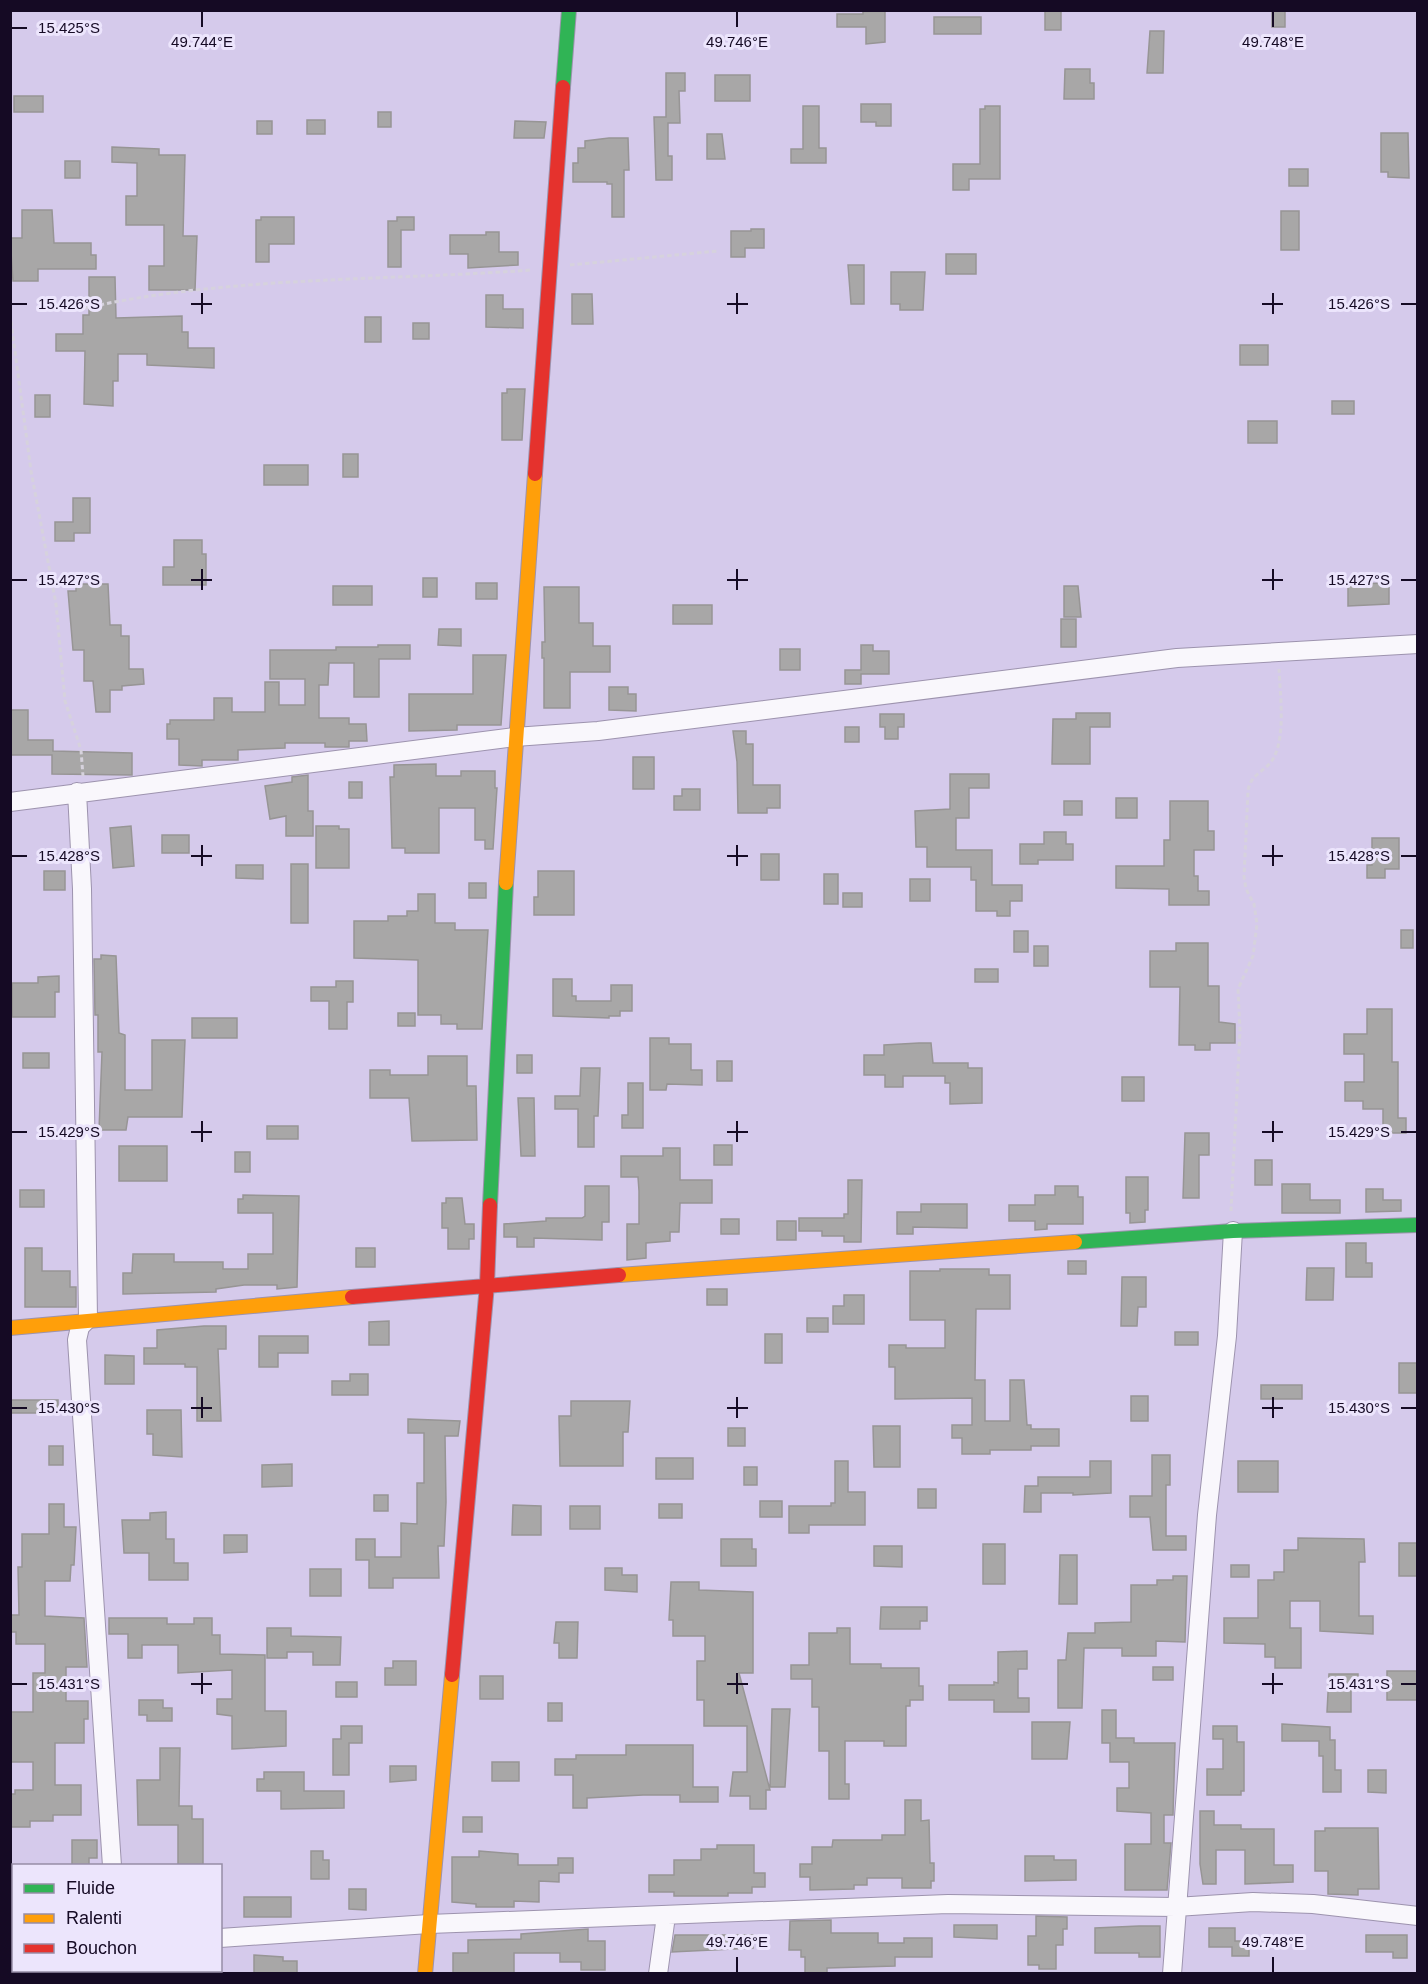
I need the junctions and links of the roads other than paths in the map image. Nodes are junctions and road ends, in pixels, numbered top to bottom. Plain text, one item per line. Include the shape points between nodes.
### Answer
1 (569, 10) edge
2 (1418, 644) edge
3 (515, 737) junction
4 (77, 792) junction
5 (10, 802) edge
6 (1418, 1225) edge
7 (1233, 1231) junction
8 (486, 1285) junction
9 (88, 1319) junction
10 (10, 1328) edge
11 (112, 1864) edge
12 (1176, 1907) junction
13 (666, 1916) junction
14 (1418, 1916) edge
15 (429, 1924) junction
16 (222, 1938) edge
17 (425, 1974) edge
18 (658, 1974) edge
19 (1172, 1974) edge

1 - 3 street
2 - 3 street via 1177,658
3 - 4 street
3 - 8 street
4 - 5 street
4 - 9 street
6 - 7 street
7 - 8 street
7 - 12 street
8 - 9 street
8 - 15 street
9 - 10 street
9 - 11 street via 80,1327 77,1340
12 - 13 street via 948,1904
12 - 14 street via 1229,1902 1297,1904
12 - 19 street
13 - 15 street
13 - 18 street
15 - 16 street
15 - 17 street

